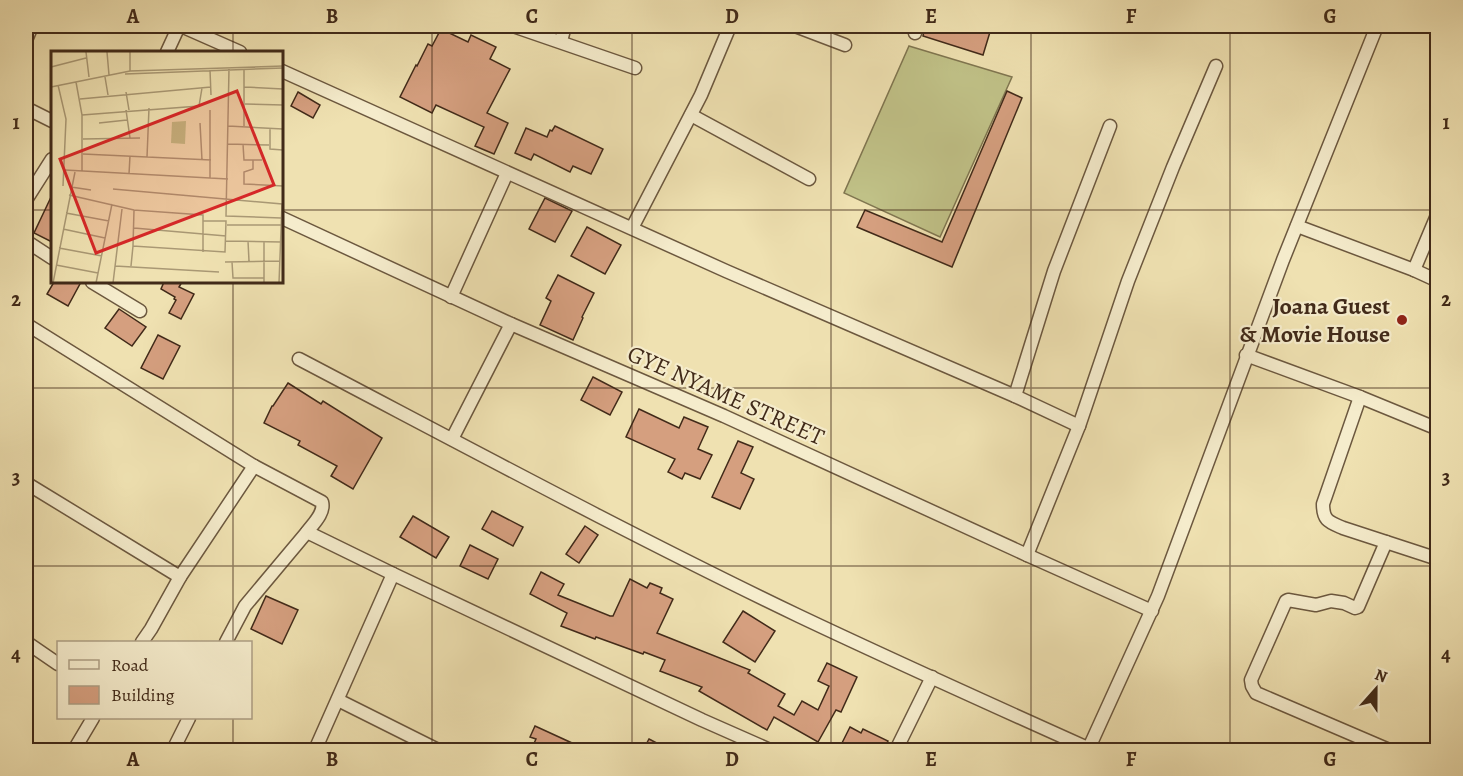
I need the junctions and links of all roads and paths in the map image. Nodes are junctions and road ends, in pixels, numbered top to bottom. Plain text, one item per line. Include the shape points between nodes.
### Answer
1 (32, 26) edge
2 (180, 26) edge
3 (513, 26) edge
4 (565, 26) edge
5 (730, 26) edge
6 (795, 26) edge
7 (1377, 26) edge
8 (26, 40) edge
9 (561, 41) junction
10 (844, 45) dead end
11 (168, 51) edge
12 (238, 51) edge
13 (1216, 66) dead end
14 (635, 68) dead end
15 (284, 72) edge
16 (26, 108) edge
17 (691, 115) junction
18 (51, 120) edge
19 (1110, 126) dead end
20 (51, 161) edge
21 (507, 173) junction
22 (809, 179) dead end
23 (26, 200) edge
24 (1437, 213) edge
25 (284, 219) edge
26 (1297, 226) junction
27 (632, 228) junction
28 (26, 241) edge
29 (51, 257) edge
30 (1414, 270) junction
31 (1437, 281) edge
32 (96, 284) edge
33 (452, 297) junction
34 (140, 311) dead end
35 (26, 324) edge
36 (511, 324) junction
37 (1246, 355) junction
38 (299, 359) dead end
39 (1015, 396) junction
40 (1360, 397) junction
41 (1079, 426) junction
42 (1437, 429) edge
43 (452, 439) junction
44 (254, 466) junction
45 (26, 483) edge
46 (307, 532) junction
47 (1386, 542) junction
48 (1027, 555) junction
49 (1437, 559) edge
50 (393, 574) junction
51 (180, 577) junction
52 (1152, 611) junction
53 (143, 641) edge
54 (227, 641) edge
55 (26, 642) edge
56 (57, 663) edge
57 (932, 677) junction
58 (338, 700) junction
59 (92, 719) edge
60 (188, 719) edge
61 (74, 750) edge
62 (173, 750) edge
63 (315, 750) edge
64 (438, 750) edge
65 (770, 750) edge
66 (896, 750) edge
67 (1089, 750) edge
68 (1389, 750) edge

1 - 8 street
2 - 11 street
2 - 12 street
3 - 9 street
4 - 9 street
5 - 17 street
6 - 10 street
7 - 26 street
9 - 14 street
13 - 41 street via 1128,281
15 - 21 street
16 - 18 street
17 - 22 street
17 - 27 street
19 - 39 street via 1054,271
20 - 23 street
21 - 27 street
21 - 33 street
24 - 30 street
25 - 33 street, GYE NYAME STREET
26 - 30 street
26 - 37 street
27 - 39 street
28 - 29 street
30 - 31 street
32 - 34 street
33 - 36 street, GYE NYAME STREET
35 - 44 street
36 - 43 street
36 - 48 street, GYE NYAME STREET via 724,416
37 - 40 street
37 - 52 street
38 - 43 street
39 - 41 street
40 - 42 street
40 - 47 street via 1323,504 1323,514 1328,521
41 - 48 street
43 - 57 street via 705,570
44 - 46 street via 321,502 321,513
44 - 51 street
45 - 51 street
46 - 50 street
46 - 54 street via 245,606
47 - 49 street
47 - 68 street via 1358,608 1331,601 1316,605 1286,601 1251,680 1256,693
48 - 52 street, GYE NYAME STREET
50 - 58 street
50 - 65 street
51 - 53 street
52 - 67 street
55 - 56 street
57 - 66 street
57 - 67 street
58 - 63 street
58 - 64 street
59 - 61 street
60 - 62 street

